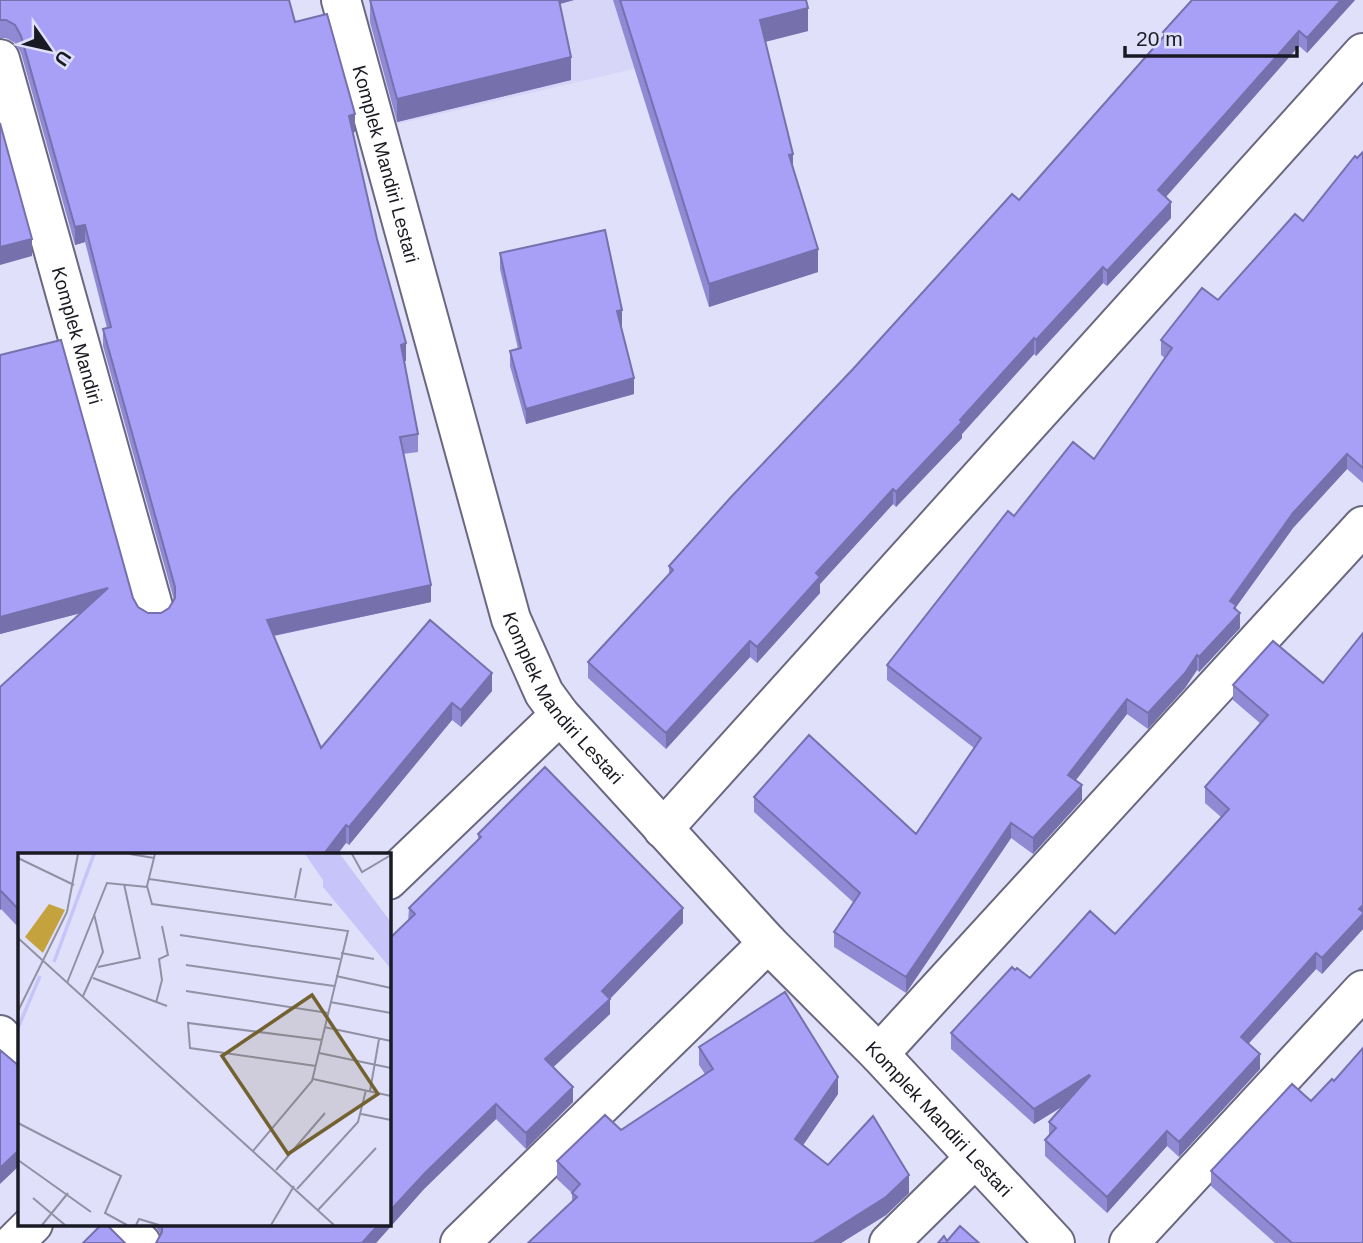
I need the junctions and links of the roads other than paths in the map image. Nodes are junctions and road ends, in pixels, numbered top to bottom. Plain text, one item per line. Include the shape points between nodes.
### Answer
1 (341, 0) edge
2 (1363, 53) edge
3 (0, 59) edge
4 (1363, 526) edge
5 (154, 610) edge
6 (561, 715) junction
7 (663, 829) junction
8 (390, 878) edge
9 (768, 943) junction
10 (1363, 990) edge
11 (0, 1035) edge
12 (18, 1054) edge
13 (879, 1054) junction
14 (975, 1158) junction
15 (31, 1226) edge
16 (123, 1226) edge
17 (13, 1243) edge
18 (141, 1243) edge
19 (460, 1243) edge
20 (890, 1243) edge
21 (1055, 1243) edge
22 (1129, 1243) edge

1 - 6 street, Komplek Mandiri Lestari via 511,619 544,693
2 - 7 street
3 - 5 street, Komplek Mandiri
4 - 13 street
6 - 7 street, Komplek Mandiri Lestari
6 - 8 street
7 - 9 street, Komplek Mandiri Lestari
9 - 13 street, Komplek Mandiri Lestari
9 - 19 street
10 - 22 street
11 - 12 street
13 - 14 street, Komplek Mandiri Lestari
14 - 20 street
14 - 21 street, Komplek Mandiri Lestari
15 - 17 street
16 - 18 street

